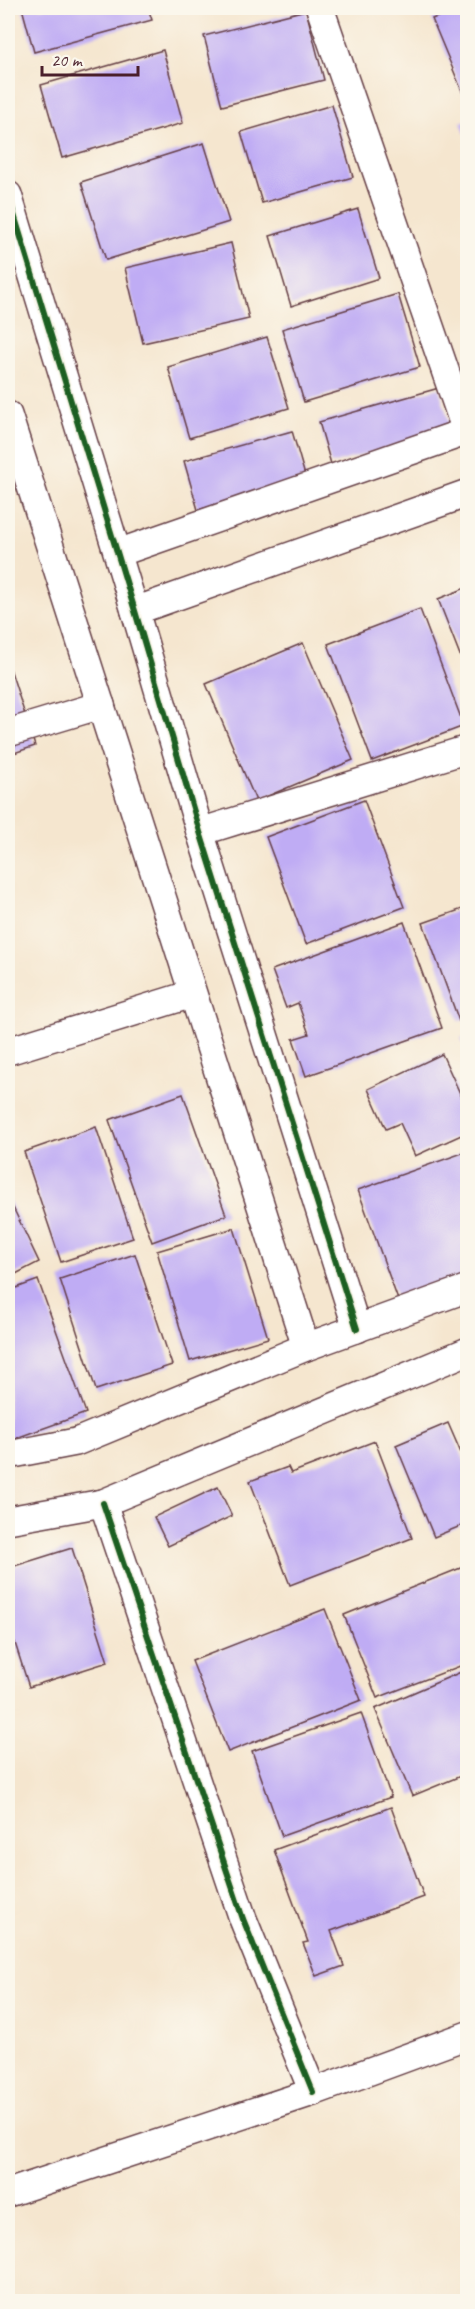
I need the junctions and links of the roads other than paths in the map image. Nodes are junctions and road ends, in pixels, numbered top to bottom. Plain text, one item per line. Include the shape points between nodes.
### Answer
1 (320, 8) edge
2 (8, 195) edge
3 (8, 415) edge
4 (467, 431) edge
5 (468, 493) edge
6 (118, 553) junction
7 (135, 611) junction
8 (101, 705) junction
9 (8, 733) edge
10 (468, 749) edge
11 (200, 832) junction
12 (192, 994) junction
13 (8, 1051) edge
14 (468, 1288) edge
15 (357, 1329) junction
16 (306, 1347) junction
17 (468, 1351) edge
18 (8, 1455) edge
19 (103, 1503) junction
20 (8, 1520) edge
21 (468, 2035) edge
22 (313, 2092) junction
23 (8, 2193) edge

1 - 4 street
2 - 6 street
3 - 8 street
4 - 6 street
5 - 7 street
6 - 7 street
7 - 11 street
8 - 9 street
8 - 12 street
10 - 11 street
11 - 15 street
12 - 13 street
12 - 16 street
14 - 15 street
15 - 16 street
16 - 18 street via 76,1442
17 - 19 street
19 - 20 street
19 - 22 street via 243,1919
21 - 22 street
22 - 23 street

